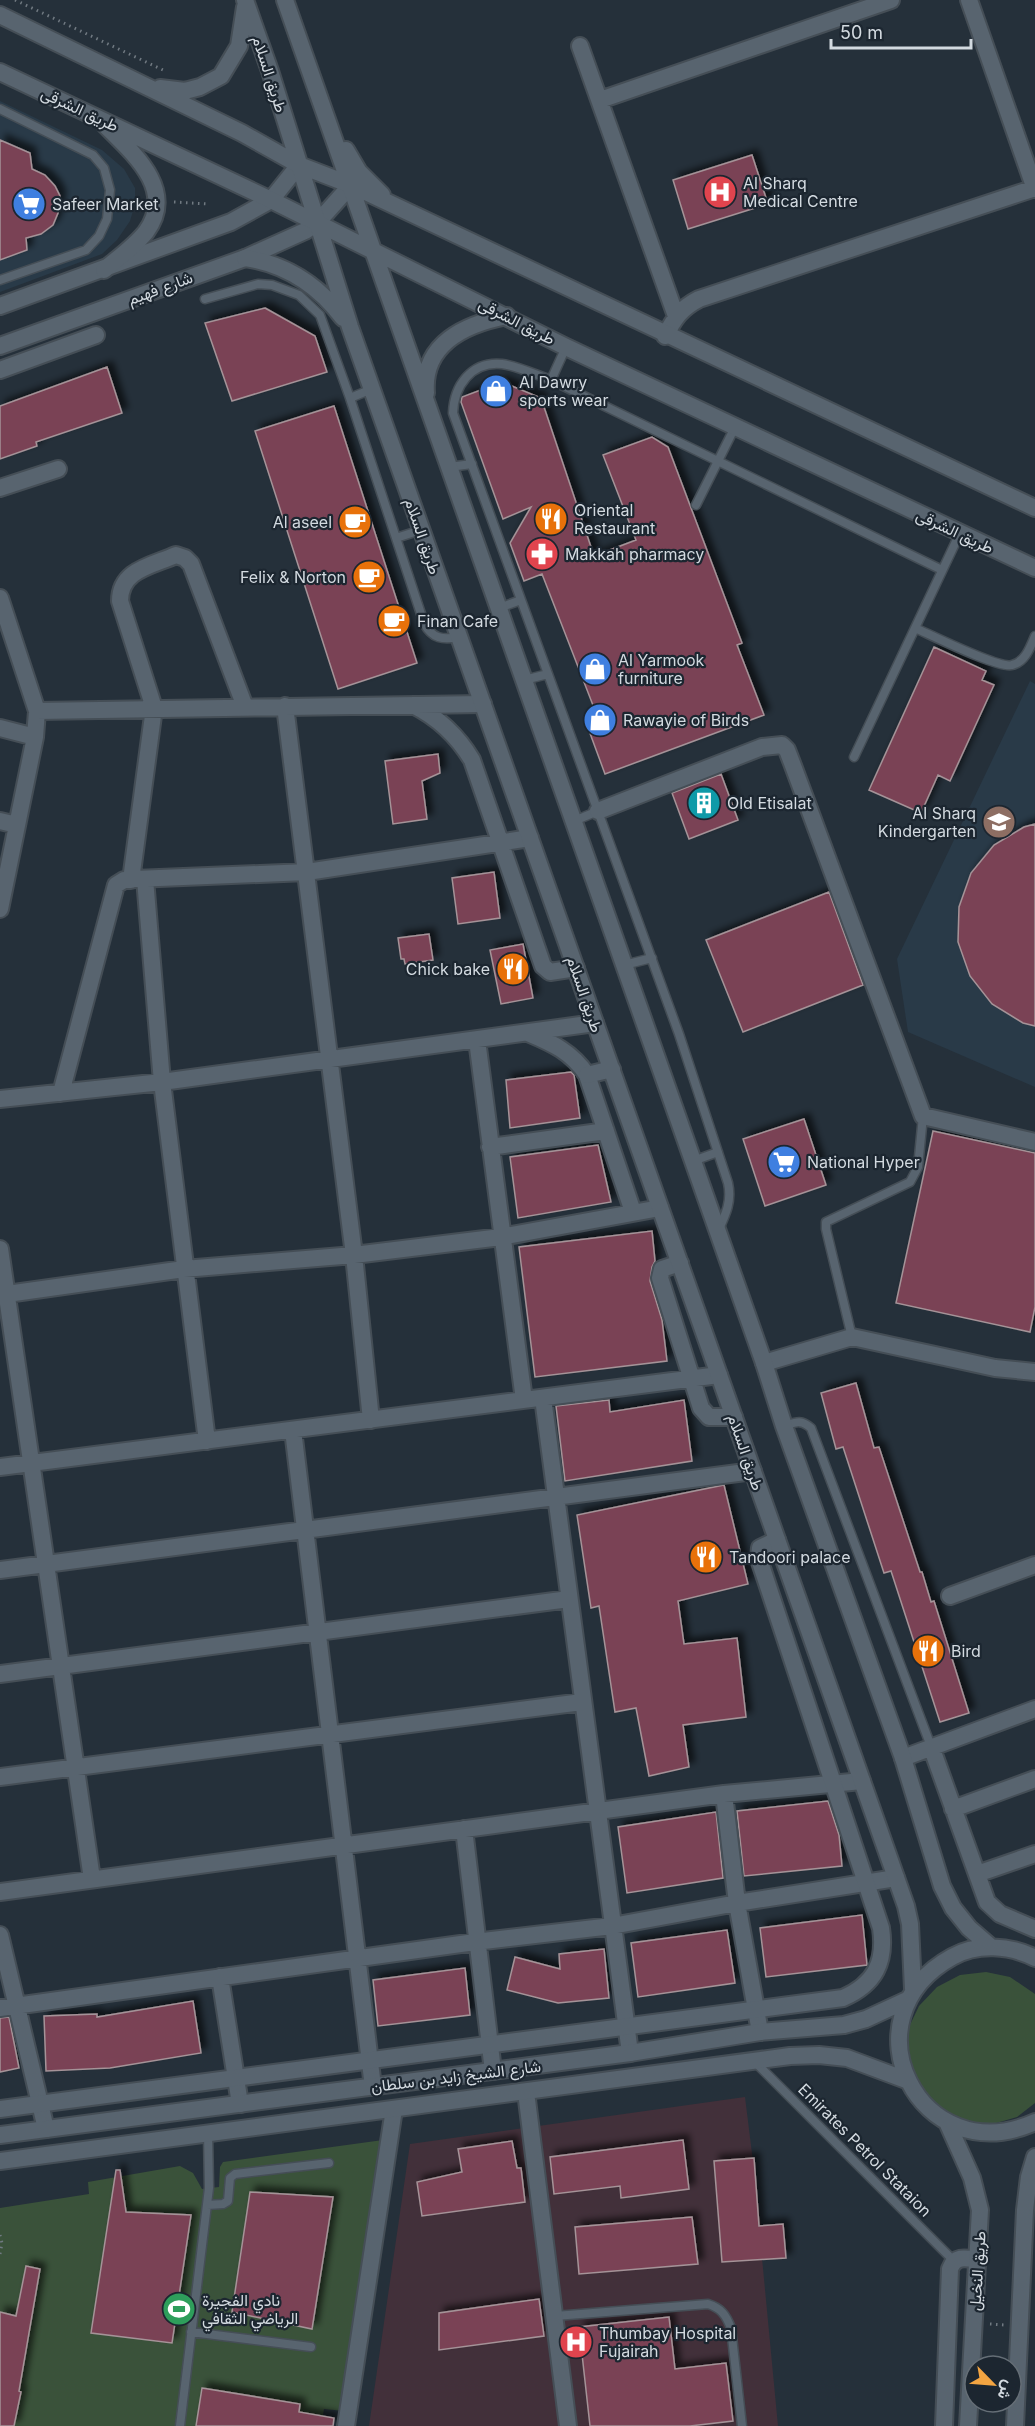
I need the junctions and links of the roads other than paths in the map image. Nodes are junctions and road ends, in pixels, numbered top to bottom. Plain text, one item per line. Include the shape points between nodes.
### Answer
1 (285, 0) edge
2 (891, 0) edge
3 (969, 0) edge
4 (245, 1) edge
5 (0, 15) edge
6 (580, 46) dead end
7 (0, 72) edge
8 (143, 85) junction
9 (600, 100) junction
10 (0, 109) edge
11 (96, 116) junction
12 (327, 120) junction
13 (299, 165) junction
14 (351, 185) junction
15 (1035, 188) edge
16 (271, 200) junction
17 (391, 204) junction
18 (317, 223) junction
19 (372, 250) junction
20 (245, 258) junction
21 (104, 270) junction
22 (0, 280) edge
23 (205, 299) dead end
24 (0, 306) edge
25 (507, 316) junction
26 (676, 316) junction
27 (350, 327) junction
28 (96, 335) dead end
29 (665, 336) junction
30 (0, 346) edge
31 (566, 347) junction
32 (0, 370) edge
33 (551, 380) junction
34 (372, 389) junction
35 (350, 398) junction
36 (427, 403) junction
37 (735, 427) junction
38 (718, 462) junction
39 (472, 464) junction
40 (449, 467) junction
41 (58, 469) dead end
42 (0, 488) edge
43 (696, 505) dead end
44 (1035, 508) edge
45 (422, 530) junction
46 (960, 533) junction
47 (396, 538) junction
48 (1035, 568) edge
49 (942, 570) junction
50 (0, 598) edge
51 (521, 600) junction
52 (499, 608) junction
53 (915, 628) junction
54 (1035, 636) edge
55 (459, 637) junction
56 (548, 674) junction
57 (524, 680) junction
58 (412, 704) junction
59 (483, 704) junction
60 (245, 706) junction
61 (285, 706) junction
62 (154, 708) junction
63 (37, 711) junction
64 (0, 728) edge
65 (35, 737) junction
66 (854, 757) dead end
67 (598, 811) junction
68 (0, 821) edge
69 (574, 821) junction
70 (17, 825) junction
71 (530, 838) junction
72 (501, 841) junction
73 (307, 872) junction
74 (138, 879) junction
75 (0, 909) edge
76 (652, 958) junction
77 (624, 965) junction
78 (576, 968) junction
79 (595, 1023) junction
80 (527, 1033) junction
81 (477, 1040) junction
82 (328, 1061) junction
83 (612, 1069) junction
84 (587, 1075) junction
85 (162, 1082) junction
86 (61, 1094) junction
87 (0, 1099) edge
88 (923, 1116) junction
89 (606, 1131) junction
90 (1035, 1142) edge
91 (490, 1147) junction
92 (718, 1152) junction
93 (693, 1161) junction
94 (660, 1208) junction
95 (633, 1212) junction
96 (718, 1231) junction
97 (501, 1237) junction
98 (0, 1248) edge
99 (354, 1256) junction
100 (680, 1263) junction
101 (184, 1269) junction
102 (7, 1294) junction
103 (852, 1337) junction
104 (764, 1363) junction
105 (1035, 1371) edge
106 (719, 1375) junction
107 (692, 1378) junction
108 (543, 1398) junction
109 (524, 1400) junction
110 (734, 1417) junction
111 (370, 1420) junction
112 (784, 1426) junction
113 (292, 1430) junction
114 (207, 1441) junction
115 (31, 1463) junction
116 (0, 1467) edge
117 (753, 1471) junction
118 (555, 1496) junction
119 (305, 1530) junction
120 (777, 1540) junction
121 (46, 1564) junction
122 (1035, 1565) edge
123 (0, 1570) edge
124 (950, 1596) dead end
125 (569, 1599) junction
126 (317, 1632) junction
127 (61, 1666) junction
128 (0, 1674) edge
129 (582, 1702) junction
130 (1035, 1709) edge
131 (330, 1734) junction
132 (932, 1749) junction
133 (903, 1758) junction
134 (76, 1767) junction
135 (0, 1777) edge
136 (1035, 1779) edge
137 (862, 1781) junction
138 (833, 1783) junction
139 (724, 1794) junction
140 (953, 1809) junction
141 (597, 1812) junction
142 (464, 1829) junction
143 (344, 1846) junction
144 (1035, 1854) edge
145 (977, 1874) junction
146 (896, 1878) junction
147 (92, 1879) junction
148 (866, 1882) junction
149 (0, 1892) edge
150 (737, 1903) junction
151 (612, 1926) junction
152 (1035, 1929) edge
153 (0, 1935) edge
154 (476, 1942) junction
155 (991, 1947) junction
156 (358, 1958) junction
157 (1035, 1958) edge
158 (220, 1977) junction
159 (910, 1995) junction
160 (8, 2007) edge
161 (756, 2008) junction
162 (626, 2028) junction
163 (760, 2032) junction
164 (489, 2045) junction
165 (630, 2054) junction
166 (370, 2061) junction
167 (754, 2061) junction
168 (493, 2071) junction
169 (236, 2078) junction
170 (906, 2080) junction
171 (373, 2087) junction
172 (526, 2092) junction
173 (39, 2104) junction
174 (240, 2104) junction
175 (0, 2109) edge
176 (394, 2109) junction
177 (947, 2122) junction
178 (1035, 2122) edge
179 (46, 2129) junction
180 (208, 2133) junction
181 (0, 2135) edge
182 (1035, 2157) edge
183 (0, 2161) edge
184 (329, 2163) dead end
185 (207, 2205) junction
186 (978, 2260) junction
187 (954, 2261) junction
188 (555, 2316) junction
189 (191, 2332) junction
190 (310, 2347) dead end
191 (180, 2426) edge
192 (346, 2426) edge
193 (568, 2426) edge
194 (742, 2426) edge
195 (944, 2426) edge
196 (968, 2426) edge
197 (1015, 2426) edge

1 - 12 street
2 - 9 street
3 - 15 street
4 - 8 street via 239,46 221,76 185,91
4 - 13 street, طريق السلام
5 - 8 street
6 - 9 street
7 - 11 street, طريق الشرقى
8 - 13 street
9 - 26 street
10 - 22 lane via 93,155 104,168 110,190 107,219 86,250
11 - 16 street, طريق الشرقى
11 - 21 street via 146,168 157,201 147,231
12 - 14 street
12 - 17 street via 359,172
13 - 14 street
13 - 16 street
13 - 18 street, طريق السلام
14 - 17 street
14 - 18 street, شارع فهيم
14 - 19 street
15 - 26 street via 699,299
16 - 18 street, طريق الشرقى
16 - 21 street via 231,222
17 - 29 street
18 - 19 street, طريق الشرقى
18 - 20 street, شارع فهيم
18 - 27 street, طريق السلام
19 - 25 street, طريق الشرقى
19 - 36 street
20 - 27 street via 267,261 300,278 330,301
20 - 30 street, شارع فهيم
21 - 24 street
23 - 35 lane via 258,284 286,288 299,295 320,315
25 - 31 street, طريق الشرقى
25 - 36 street via 484,320 456,332 441,345 425,381
26 - 29 street
27 - 34 street, طريق السلام
28 - 32 street
29 - 44 street via 752,373
31 - 33 lane
31 - 37 street, طريق الشرقى
33 - 38 lane
33 - 39 lane via 502,364 481,367 464,377 453,397 453,414
34 - 35 lane
34 - 45 street, طريق السلام
35 - 47 lane
36 - 40 street
37 - 38 lane
37 - 46 street, طريق الشرقى
38 - 43 lane
38 - 49 lane
39 - 40 lane
39 - 51 lane
40 - 52 street
41 - 42 street
45 - 47 lane
45 - 55 street, طريق السلام
46 - 48 street, طريق الشرقى
46 - 49 lane
47 - 55 lane via 428,630 441,639
49 - 53 lane
50 - 63 street
51 - 52 lane
51 - 56 lane
52 - 57 street
53 - 54 lane via 1003,666 1019,662
53 - 66 lane
55 - 59 street, طريق السلام
56 - 57 lane
56 - 67 lane
57 - 69 street
58 - 59 street
58 - 61 street
58 - 72 street via 441,722 464,746
59 - 71 street, طريق السلام
60 - 61 street
60 - 62 street
60 - 62 street via 191,564 176,555 128,576 120,592
61 - 73 street
62 - 63 street
62 - 74 street
63 - 65 street
64 - 65 street
65 - 70 street
67 - 69 lane
67 - 76 lane
67 - 88 street via 762,747 782,745
68 - 70 street
69 - 77 street
70 - 75 street
71 - 72 street
71 - 78 street, طريق السلام
72 - 73 street
72 - 78 street via 543,966 550,972
73 - 74 street
73 - 82 street
74 - 85 street
74 - 86 street via 116,885
76 - 77 lane
76 - 92 lane
77 - 93 street
78 - 79 street, طريق السلام
79 - 80 street
79 - 83 street, طريق السلام
80 - 81 street
80 - 84 street via 573,1057
81 - 82 street
81 - 91 street
82 - 85 street
82 - 99 street
83 - 84 street
83 - 94 street, طريق السلام
84 - 89 street
85 - 86 street
85 - 101 street
86 - 87 street
88 - 90 street
88 - 103 lane via 918,1167 910,1182 826,1222
89 - 91 street
89 - 95 street
91 - 97 street
92 - 93 lane
92 - 96 lane via 730,1191 728,1210
93 - 96 street
94 - 95 street
94 - 100 street, طريق السلام
95 - 97 street
96 - 104 street
97 - 99 street
97 - 109 street
98 - 102 street
99 - 101 street
99 - 111 street
100 - 106 street, طريق السلام
100 - 107 street via 662,1269 660,1278
101 - 102 street
101 - 114 street
102 - 115 street
103 - 104 street
103 - 105 street via 1004,1369
104 - 112 street
106 - 107 street
106 - 110 street, طريق السلام
107 - 108 street
107 - 110 street via 705,1413 715,1419
108 - 109 street
108 - 118 street
109 - 111 street
110 - 117 street, طريق السلام
111 - 113 street
112 - 132 lane via 798,1421 811,1428
112 - 133 street
113 - 114 street
113 - 119 street
114 - 115 street
115 - 116 street
115 - 121 street
117 - 118 street
117 - 120 street, طريق السلام
118 - 119 street
118 - 125 street
119 - 121 street
119 - 126 street
120 - 137 street, طريق السلام
120 - 138 street via 760,1548 759,1559
121 - 123 street
121 - 127 street
122 - 124 street
125 - 126 street
125 - 129 street
126 - 127 street
126 - 131 street
127 - 128 street
127 - 134 street
129 - 131 street
129 - 141 street
130 - 132 street
131 - 134 street
131 - 143 street
132 - 133 street
132 - 140 street
133 - 155 street via 942,1886 969,1928
134 - 135 street
134 - 147 street
136 - 140 street
137 - 138 street
137 - 146 street, طريق السلام
138 - 139 street
138 - 148 street
139 - 141 street
139 - 150 street
140 - 145 street
141 - 142 street
141 - 151 street
142 - 143 street
142 - 154 street
143 - 147 street
143 - 156 street
144 - 145 street
145 - 152 street via 993,1908
146 - 148 street
146 - 159 street, طريق السلام via 910,1924
147 - 149 street
148 - 150 street
148 - 161 street via 883,1942 877,1971 868,1983 843,1998
150 - 151 street
150 - 161 street
151 - 154 street
151 - 162 street
153 - 160 street
154 - 156 street
154 - 164 street
155 - 157 street via 1008,1948
155 - 159 street via 961,1952 934,1966
156 - 158 street
156 - 166 street
158 - 160 street
158 - 169 street
159 - 163 street, شارع الشيخ زايد بن سلطان via 866,2019 844,2025
159 - 170 street via 899,2026 899,2054
160 - 173 street
161 - 162 street
161 - 163 street
162 - 164 street
162 - 165 street
163 - 165 street, شارع الشيخ زايد بن سلطان
164 - 166 street
164 - 168 street
165 - 168 street, شارع الشيخ زايد بن سلطان
166 - 169 street
166 - 171 street
167 - 170 street, شارع الشيخ زايد بن سلطان via 819,2055 847,2058
167 - 172 street, شارع الشيخ زايد بن سلطان
167 - 187 lane, Emirates Petrol Stataion
168 - 171 street, شارع الشيخ زايد بن سلطان
169 - 173 street
169 - 174 street
170 - 177 street via 923,2105
171 - 174 street, شارع الشيخ زايد بن سلطان
172 - 176 street, شارع الشيخ زايد بن سلطان
172 - 188 street
173 - 175 street
173 - 179 street
174 - 179 street, شارع الشيخ زايد بن سلطان
176 - 180 street, شارع الشيخ زايد بن سلطان
176 - 192 street
177 - 178 street via 969,2131 994,2134
177 - 186 street, طريق النخيل via 972,2178 980,2210
179 - 181 street, شارع الشيخ زايد بن سلطان
180 - 183 street, شارع الشيخ زايد بن سلطان
180 - 185 lane
182 - 197 street via 1025,2210
184 - 185 lane via 235,2174 228,2201
185 - 189 lane
186 - 187 street
186 - 196 street, طريق النخيل
187 - 195 street via 950,2269
188 - 193 street
188 - 194 lane via 708,2304 718,2307 731,2328
189 - 190 lane
189 - 191 lane

